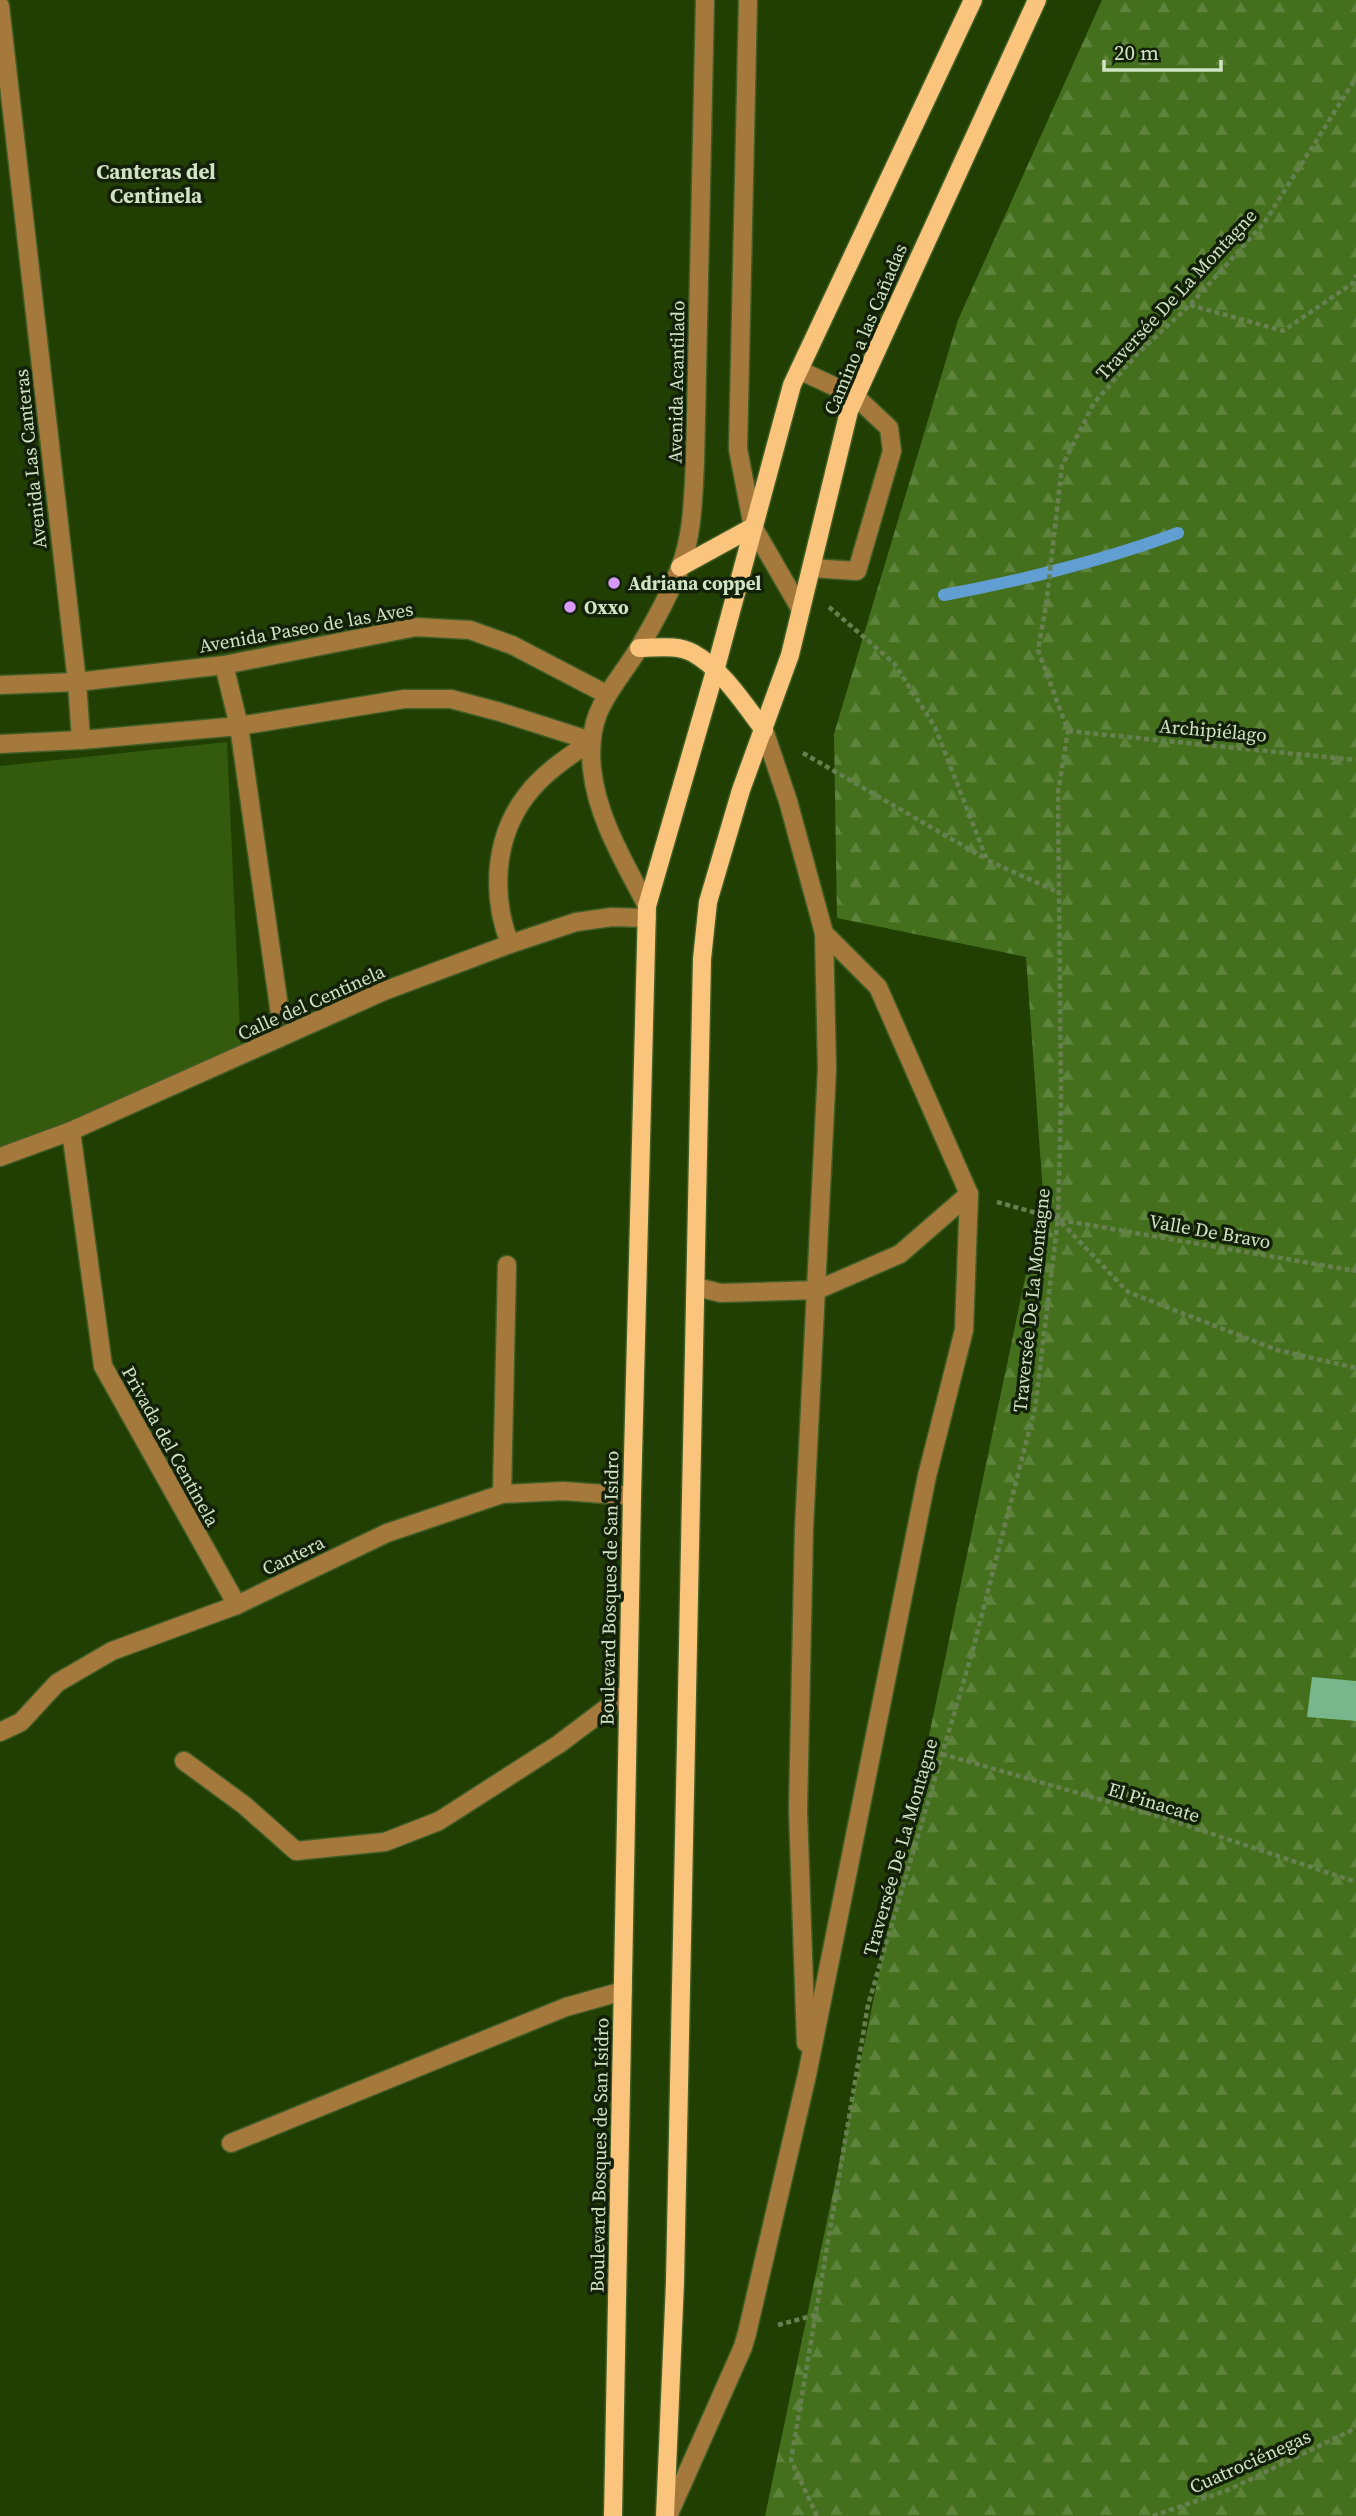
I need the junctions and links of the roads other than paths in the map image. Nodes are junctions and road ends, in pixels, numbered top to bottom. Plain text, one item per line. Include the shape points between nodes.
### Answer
1 (705, 0) edge
2 (748, 0) edge
3 (973, 0) edge
4 (1036, 0) edge
5 (0, 6) edge
6 (799, 370) junction
7 (855, 396) junction
8 (753, 527) junction
9 (680, 567) junction
10 (811, 568) junction
11 (801, 610) junction
12 (639, 648) junction
13 (224, 664) junction
14 (715, 671) junction
15 (77, 682) junction
16 (0, 685) edge
17 (607, 694) junction
18 (239, 726) junction
19 (764, 730) junction
20 (81, 740) junction
21 (591, 741) junction
22 (0, 744) edge
23 (647, 912) junction
24 (824, 933) junction
25 (510, 944) junction
26 (280, 1014) dead end
27 (71, 1131) junction
28 (0, 1157) edge
29 (969, 1194) junction
30 (507, 1265) dead end
31 (696, 1287) junction
32 (817, 1290) junction
33 (502, 1494) junction
34 (632, 1496) junction
35 (237, 1605) junction
36 (628, 1692) junction
37 (0, 1731) edge
38 (184, 1761) dead end
39 (623, 1991) junction
40 (807, 2075) junction
41 (231, 2143) dead end
42 (613, 2516) edge
43 (666, 2516) edge

1 - 9 street, Avenida Acantilado via 695,475 690,534
2 - 8 street via 738,449
3 - 6 main road, Camino a las Cañadas
4 - 7 main road, Camino a las Cañadas
5 - 15 street, Avenida Las Canteras
6 - 7 street
6 - 8 main road, Camino a las Cañadas
7 - 10 main road, Camino a las Cañadas
7 - 10 street via 889,428 892,451 857,571
8 - 9 main road
8 - 11 street
8 - 14 main road, Camino a las Cañadas
9 - 12 street, Avenida Acantilado
10 - 11 main road, Camino a las Cañadas
11 - 19 main road, Camino a las Cañadas
12 - 14 main road via 673,647 692,652
12 - 17 street, Avenida Acantilado
13 - 15 street, Avenida Paseo de las Aves
13 - 17 street, Avenida Paseo de las Aves via 416,627 470,630 512,645
13 - 18 street
14 - 19 main road
14 - 23 main road, Boulevard Bosques de San Isidro
15 - 16 street, Avenida Paseo de las Aves
15 - 20 street, Avenida Las Canteras
17 - 21 street, Avenida Acantilado
18 - 20 street
18 - 21 street via 404,699 451,699
18 - 26 street
19 - 24 street
19 - 31 main road via 708,902 702,959
20 - 22 street
21 - 23 street, Avenida Acantilado via 602,812
21 - 25 street via 556,765 525,796 505,835 496,878 501,921
23 - 25 street, Calle del Centinela via 576,922
23 - 34 main road, Boulevard Bosques de San Isidro
24 - 29 street via 878,987
24 - 32 street via 827,1069
25 - 27 street, Calle del Centinela via 384,991
27 - 28 street, Calle del Centinela
27 - 35 street, Privada del Centinela via 103,1366
29 - 32 street via 900,1254
29 - 40 street via 964,1330 927,1476
30 - 33 street
31 - 32 street via 721,1293
31 - 43 main road
32 - 40 street via 804,1529 798,1810
33 - 34 street, Cantera via 563,1491
33 - 35 street, Cantera via 387,1533
34 - 36 main road, Boulevard Bosques de San Isidro
35 - 37 street, Cantera via 112,1651 57,1683 21,1722
36 - 38 street via 559,1744 439,1821 385,1842 296,1851
36 - 39 main road, Boulevard Bosques de San Isidro
39 - 41 street via 566,2007
39 - 42 main road, Boulevard Bosques de San Isidro
40 - 43 street via 743,2347

